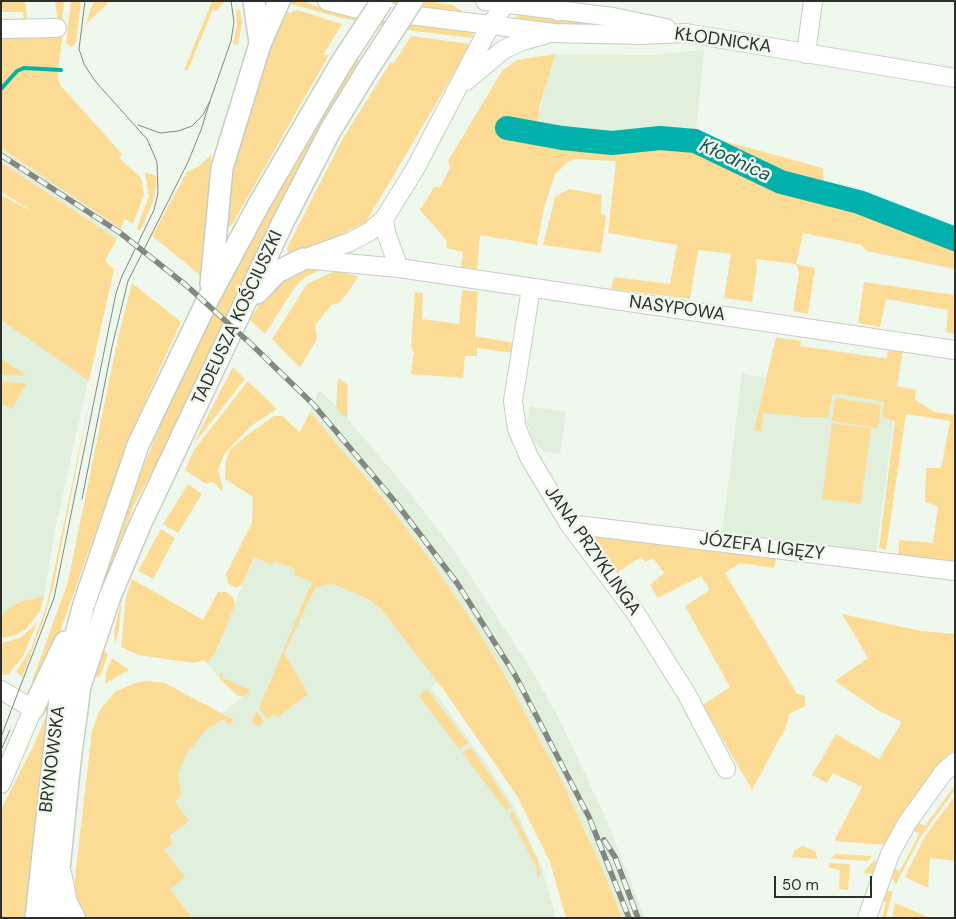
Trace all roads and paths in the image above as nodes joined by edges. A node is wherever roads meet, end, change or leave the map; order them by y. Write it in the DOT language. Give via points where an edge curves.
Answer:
graph roads {
  1 [pos="254,1"];
  2 [pos="279,1"];
  3 [pos="327,1"];
  4 [pos="382,1"];
  5 [pos="412,1"];
  6 [pos="813,1"];
  7 [pos="499,2"];
  8 [pos="555,5"];
  9 [pos="490,26"];
  10 [pos="57,28"];
  11 [pos="1,29"];
  12 [pos="554,32"];
  13 [pos="686,33"];
  14 [pos="260,44"];
  15 [pos="806,54"];
  16 [pos="955,78"];
  17 [pos="459,87"];
  18 [pos="384,219"];
  19 [pos="303,259"];
  20 [pos="399,268"];
  21 [pos="532,288"];
  22 [pos="209,297"];
  23 [pos="242,311"];
  24 [pos="955,350"];
  25 [pos="569,524"];
  26 [pos="955,571"];
  27 [pos="84,604"];
  28 [pos="90,649"];
  29 [pos="1,690"];
  30 [pos="34,709"];
  31 [pos="955,762"];
  32 [pos="726,769"];
  33 [pos="1,784"];
  34 [pos="61,866"];
  35 [pos="36,918"];
  36 [pos="54,918"];
  37 [pos="76,918"];
  38 [pos="867,918"];
  1 -- 14 [label="main road"];
  2 -- 14 [label="main road"];
  3 -- 9 [label="street, KŁODNICKA" via="354,8"];
  4 -- 22 [label="main road, TADEUSZA KOŚCIUSZKI, bridge" via="340,65"];
  5 -- 23 [label="main road, TADEUSZA KOŚCIUSZKI, bridge" via="308,171"];
  6 -- 15 [label="street"];
  7 -- 8 [label="street"];
  7 -- 9 [label="street"];
  8 -- 13 [label="street"];
  9 -- 12 [label="street, KŁODNICKA"];
  9 -- 17 [label="street"];
  10 -- 11 [label="street"];
  12 -- 13 [label="street, KŁODNICKA"];
  12 -- 17 [label="street" via="503,50"];
  13 -- 15 [label="street, KŁODNICKA"];
  14 -- 22 [label="main road" via="222,168"];
  15 -- 16 [label="street, KŁODNICKA"];
  17 -- 18 [label="street"];
  18 -- 19 [label="street" via="350,242"];
  18 -- 20 [label="street"];
  19 -- 20 [label="street, NASYPOWA"];
  19 -- 23 [label="main road" via="269,279"];
  20 -- 21 [label="street, NASYPOWA"];
  21 -- 24 [label="street, NASYPOWA"];
  21 -- 25 [label="street, JANA PRZYKLINGA" via="513,401 517,429"];
  22 -- 27 [label="main road, TADEUSZA KOŚCIUSZKI" via="138,445"];
  23 -- 28 [label="main road, TADEUSZA KOŚCIUSZKI" via="140,525"];
  25 -- 26 [label="street, JÓZEFA LIGĘZY"];
  25 -- 32 [label="street, JANA PRZYKLINGA" via="635,612 686,693"];
  27 -- 30 [label="main road"];
  27 -- 35 [label="main road, BRYNOWSKA" via="61,690"];
  28 -- 34 [label="main road, BRYNOWSKA" via="75,719"];
  29 -- 30 [label="street"];
  30 -- 33 [label="street"];
  31 -- 38 [label="street" via="943,773 907,823 884,868"];
  34 -- 36 [label="main road, BRYNOWSKA"];
  34 -- 37 [label="street" via="68,902"];
}
